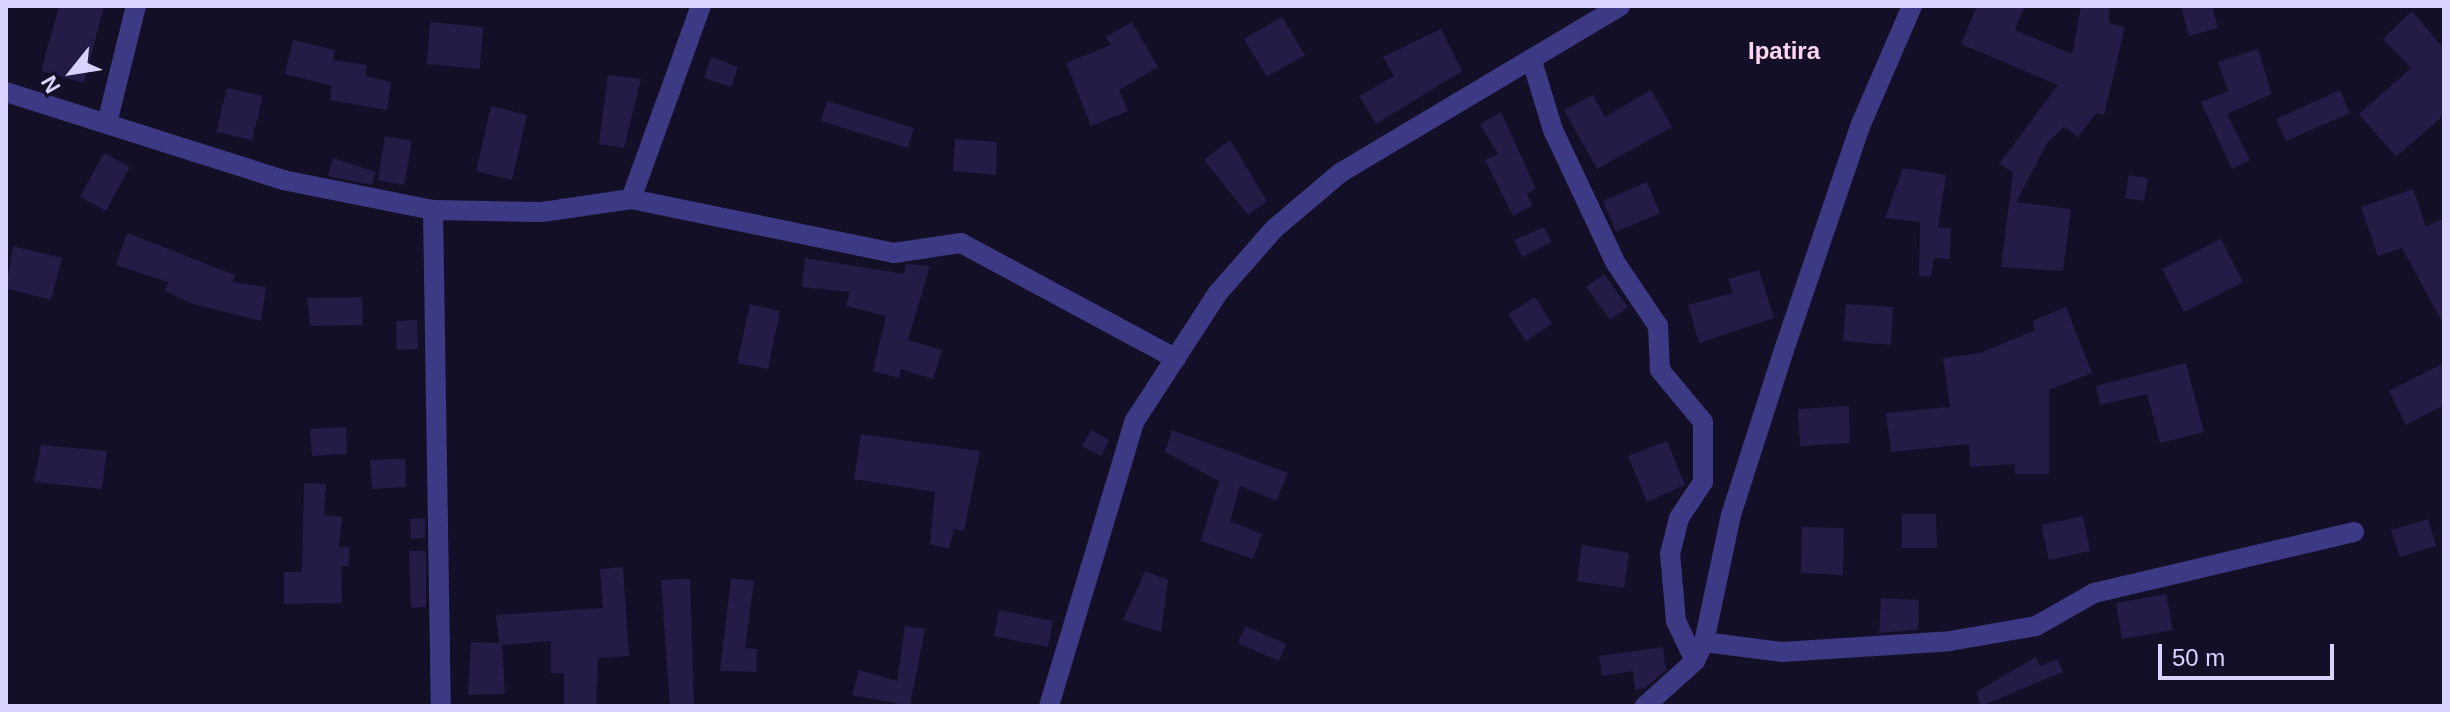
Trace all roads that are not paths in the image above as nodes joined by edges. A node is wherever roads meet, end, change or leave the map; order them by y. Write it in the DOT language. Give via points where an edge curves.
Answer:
graph roads {
  1 [pos="136,6"];
  2 [pos="701,6"];
  3 [pos="1620,6"];
  4 [pos="1912,6"];
  5 [pos="1532,61"];
  6 [pos="6,92"];
  7 [pos="107,123"];
  8 [pos="631,199"];
  9 [pos="433,210"];
  10 [pos="1176,359"];
  11 [pos="2354,532"];
  12 [pos="1704,642"];
  13 [pos="1695,661"];
  14 [pos="441,706"];
  15 [pos="1049,706"];
  16 [pos="1645,706"];
  1 -- 7 [label="street"];
  2 -- 8 [label="street"];
  3 -- 5 [label="street"];
  4 -- 12 [label="street" via="1861,124 1786,344 1731,515"];
  5 -- 10 [label="street" via="1340,173 1227,283"];
  5 -- 13 [label="street" via="1553,130 1615,262 1658,326 1660,370 1703,422 1703,482 1679,518 1670,553 1676,621"];
  6 -- 7 [label="street"];
  7 -- 9 [label="street" via="283,180"];
  8 -- 9 [label="street" via="542,212"];
  8 -- 10 [label="street" via="894,253 961,243"];
  9 -- 14 [label="street"];
  10 -- 15 [label="street" via="1134,422"];
  11 -- 12 [label="street" via="2109,589 2036,626 1964,638 1782,652"];
  12 -- 13 [label="street"];
  13 -- 16 [label="street"];
}
